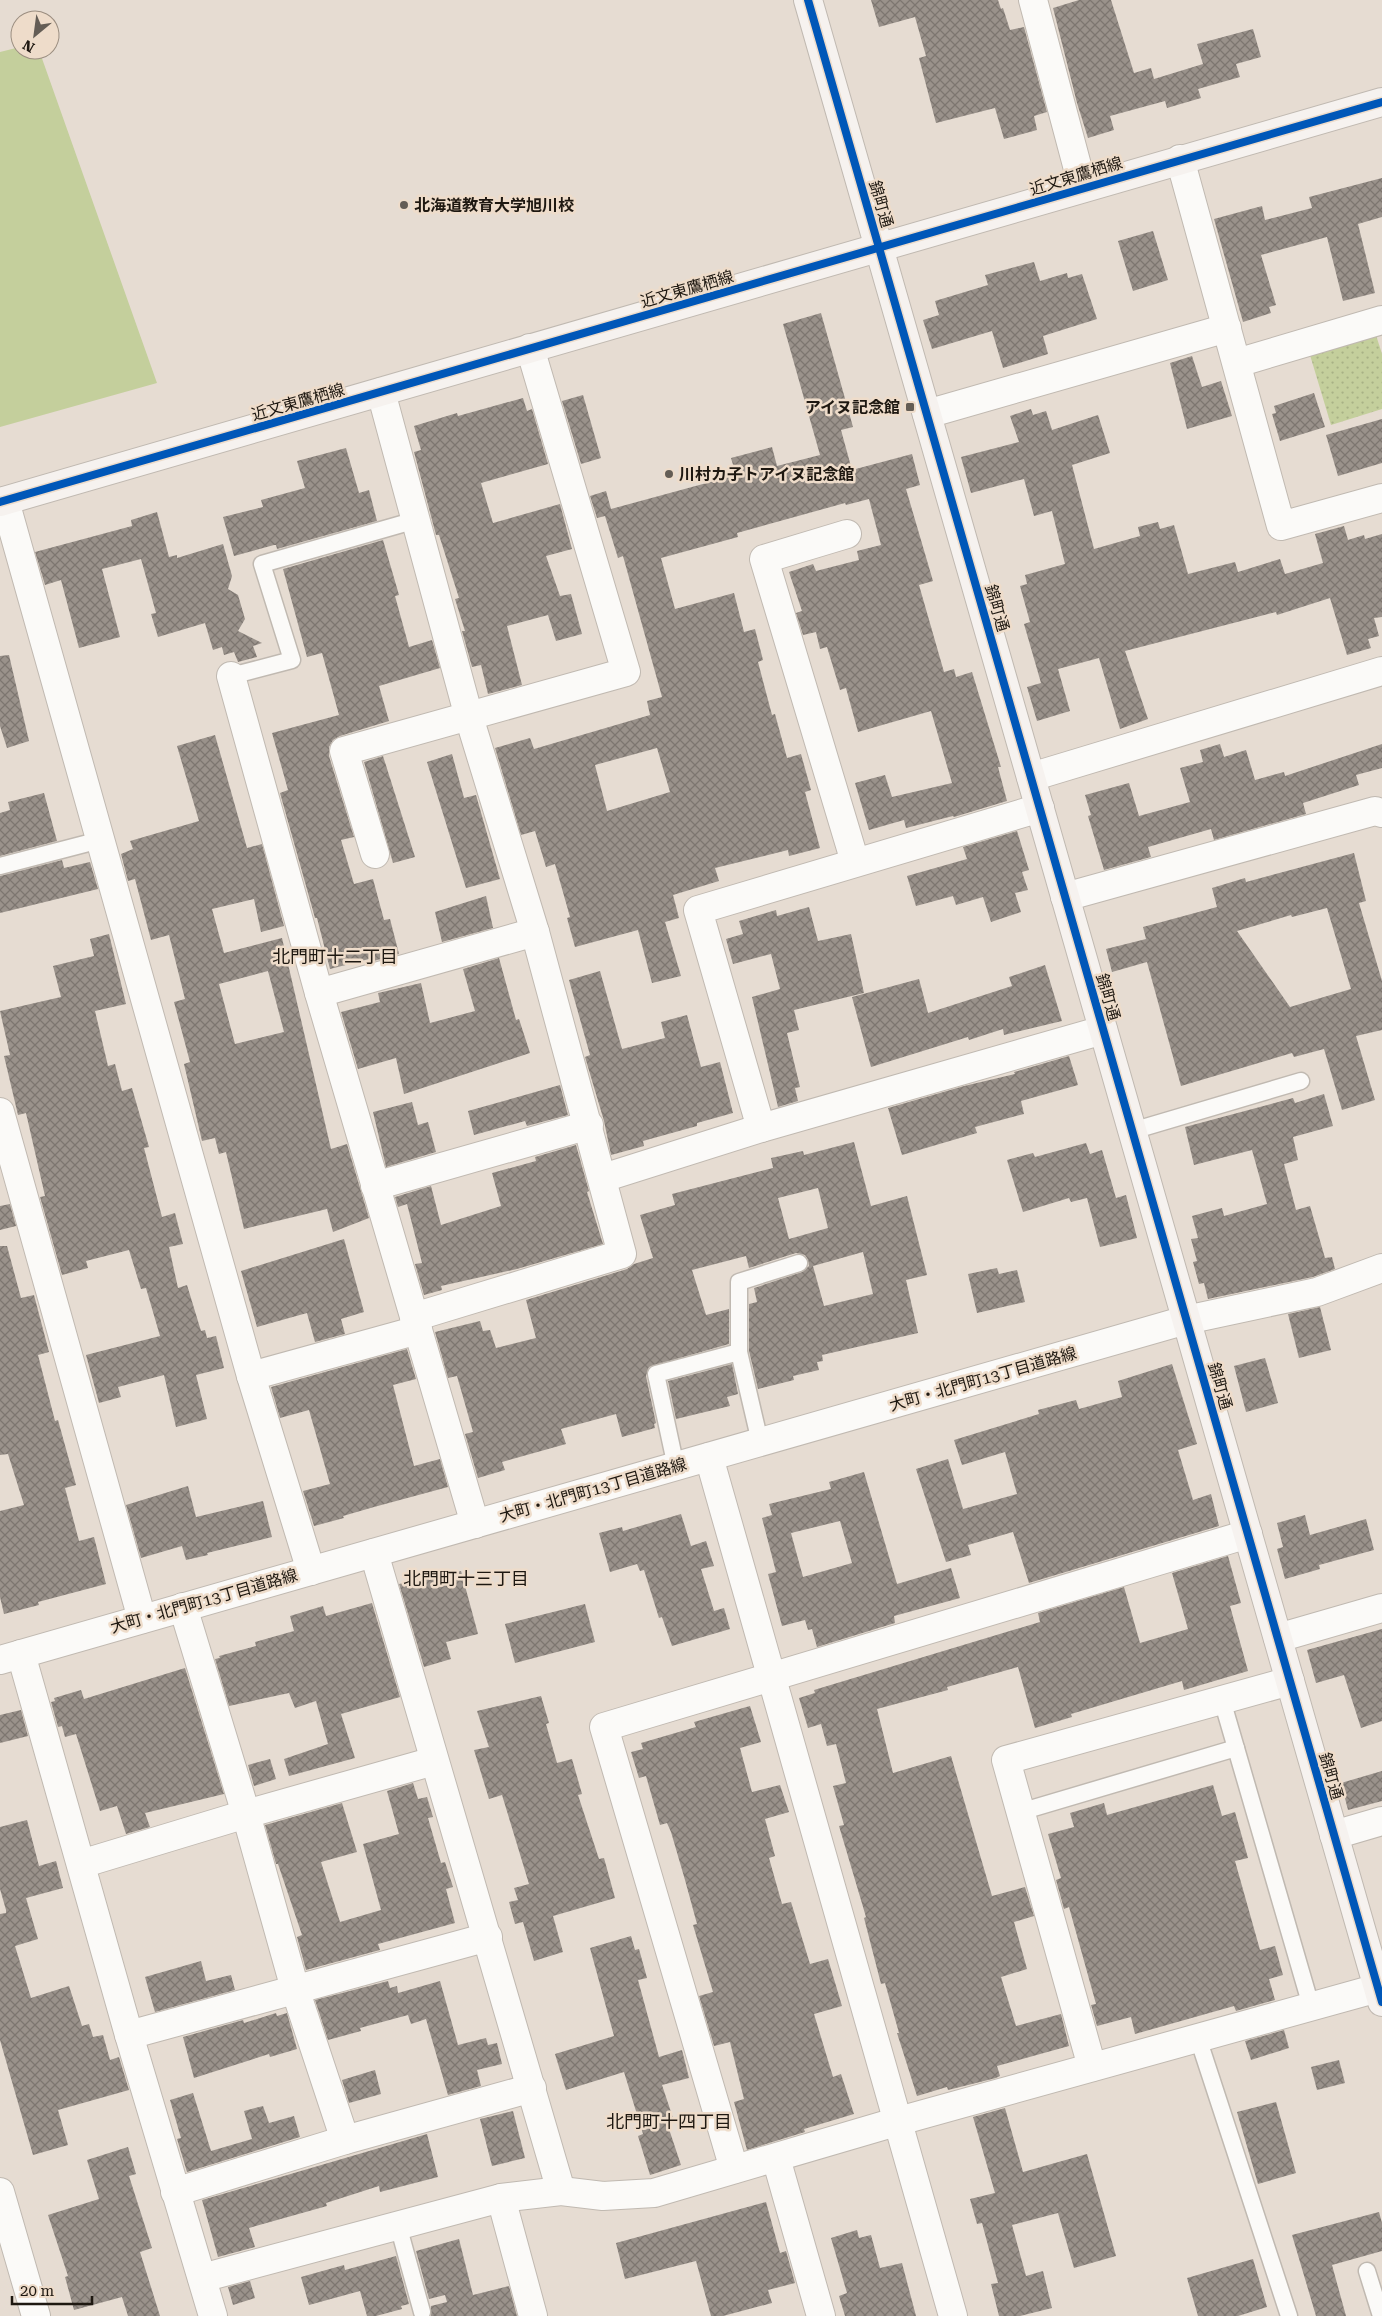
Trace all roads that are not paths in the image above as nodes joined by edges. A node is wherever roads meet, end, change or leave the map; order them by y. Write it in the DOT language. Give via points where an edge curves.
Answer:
graph roads {
  1 [pos="808,0"];
  2 [pos="1033,0"];
  3 [pos="1382,102"];
  4 [pos="1180,159"];
  5 [pos="1083,188"];
  6 [pos="880,249"];
  7 [pos="1382,320"];
  8 [pos="1227,328"];
  9 [pos="530,348"];
  10 [pos="1237,363"];
  11 [pos="381,392"];
  12 [pos="927,414"];
  13 [pos="1382,498"];
  14 [pos="2,502"];
  15 [pos="416,520"];
  16 [pos="847,534"];
  17 [pos="1382,670"];
  18 [pos="231,676"];
  19 [pos="469,717"];
  20 [pos="1031,777"];
  21 [pos="1040,808"];
  22 [pos="1382,813"];
  23 [pos="100,840"];
  24 [pos="375,854"];
  25 [pos="854,862"];
  26 [pos="0,866"];
  27 [pos="1065,896"];
  28 [pos="535,932"];
  29 [pos="318,993"];
  30 [pos="1103,1030"];
  31 [pos="1301,1080"];
  32 [pos="0,1112"];
  33 [pos="589,1125"];
  34 [pos="761,1128"];
  35 [pos="1132,1131"];
  36 [pos="603,1178"];
  37 [pos="375,1186"];
  38 [pos="799,1263"];
  39 [pos="1382,1268"];
  40 [pos="1186,1320"];
  41 [pos="416,1323"];
  42 [pos="739,1352"];
  43 [pos="252,1376"];
  44 [pos="760,1442"];
  45 [pos="709,1457"];
  46 [pos="676,1467"];
  47 [pos="475,1524"];
  48 [pos="1248,1534"];
  49 [pos="374,1553"];
  50 [pos="311,1571"];
  51 [pos="184,1607"];
  52 [pos="1382,1608"];
  53 [pos="142,1619"];
  54 [pos="1278,1638"];
  55 [pos="10,1657"];
  56 [pos="772,1677"];
  57 [pos="1290,1681"];
  58 [pos="1222,1700"];
  59 [pos="1236,1748"];
  60 [pos="434,1761"];
  61 [pos="1020,1812"];
  62 [pos="246,1814"];
  63 [pos="1382,1821"];
  64 [pos="1334,1835"];
  65 [pos="81,1864"];
  66 [pos="488,1937"];
  67 [pos="295,1989"];
  68 [pos="1380,1995"];
  69 [pos="1311,2006"];
  70 [pos="129,2035"];
  71 [pos="1198,2038"];
  72 [pos="1092,2067"];
  73 [pos="532,2088"];
  74 [pos="899,2121"];
  75 [pos="345,2140"];
  76 [pos="776,2158"];
  77 [pos="734,2168"];
  78 [pos="561,2191"];
  79 [pos="0,2192"];
  80 [pos="176,2192"];
  81 [pos="501,2198"];
  82 [pos="398,2225"];
  83 [pos="1367,2271"];
  84 [pos="202,2278"];
  85 [pos="422,2312"];
  86 [pos="36,2316"];
  87 [pos="213,2316"];
  88 [pos="532,2316"];
  89 [pos="822,2316"];
  90 [pos="953,2316"];
  91 [pos="1289,2316"];
  92 [pos="1381,2316"];
  1 -- 6 [label="street, 錦町通"];
  2 -- 5 [label="street"];
  3 -- 4 [label="street, 近文東鷹栖線"];
  4 -- 5 [label="street, 近文東鷹栖線"];
  4 -- 8 [label="street"];
  5 -- 6 [label="street, 近文東鷹栖線"];
  6 -- 9 [label="street, 近文東鷹栖線"];
  6 -- 12 [label="street, 錦町通"];
  7 -- 10 [label="street"];
  8 -- 10 [label="street"];
  8 -- 12 [label="street"];
  9 -- 11 [label="street, 近文東鷹栖線"];
  9 -- 19 [label="street" via="626,672"];
  10 -- 13 [label="street" via="1282,526"];
  11 -- 14 [label="street, 近文東鷹栖線"];
  11 -- 15 [label="street"];
  12 -- 20 [label="street, 錦町通"];
  14 -- 23 [label="street"];
  15 -- 18 [label="lane" via="262,564 292,660"];
  15 -- 19 [label="street"];
  16 -- 25 [label="street" via="764,559"];
  17 -- 20 [label="street"];
  18 -- 29 [label="street"];
  19 -- 24 [label="street" via="344,751"];
  19 -- 28 [label="street"];
  20 -- 21 [label="street, 錦町通"];
  21 -- 25 [label="street"];
  21 -- 27 [label="street, 錦町通"];
  22 -- 27 [label="street" via="1375,811"];
  23 -- 26 [label="lane"];
  23 -- 43 [label="street"];
  25 -- 34 [label="street" via="698,910"];
  27 -- 30 [label="street, 錦町通"];
  28 -- 29 [label="street"];
  28 -- 33 [label="street"];
  29 -- 37 [label="street"];
  30 -- 34 [label="street"];
  30 -- 35 [label="street, 錦町通"];
  31 -- 35 [label="lane"];
  32 -- 53 [label="street"];
  33 -- 36 [label="street"];
  33 -- 37 [label="street"];
  34 -- 36 [label="street"];
  35 -- 40 [label="street, 錦町通"];
  36 -- 41 [label="street" via="622,1254"];
  37 -- 41 [label="street"];
  38 -- 42 [label="lane" via="739,1282"];
  39 -- 40 [label="street, 大町・北門町13丁目道路線" via="1317,1292"];
  40 -- 44 [label="street, 大町・北門町13丁目道路線"];
  40 -- 48 [label="street, 錦町通"];
  41 -- 43 [label="street"];
  41 -- 47 [label="street"];
  42 -- 44 [label="lane"];
  42 -- 46 [label="lane" via="656,1374"];
  43 -- 50 [label="street"];
  44 -- 45 [label="street, 大町・北門町13丁目道路線"];
  45 -- 46 [label="street, 大町・北門町13丁目道路線"];
  45 -- 56 [label="street"];
  46 -- 47 [label="street, 大町・北門町13丁目道路線"];
  47 -- 49 [label="street, 大町・北門町13丁目道路線"];
  48 -- 54 [label="street, 錦町通"];
  48 -- 56 [label="street"];
  49 -- 50 [label="street, 大町・北門町13丁目道路線"];
  49 -- 60 [label="street"];
  50 -- 51 [label="street, 大町・北門町13丁目道路線"];
  51 -- 53 [label="street, 大町・北門町13丁目道路線"];
  51 -- 62 [label="street"];
  52 -- 54 [label="street"];
  53 -- 55 [label="street, 大町・北門町13丁目道路線"];
  54 -- 57 [label="street, 錦町通"];
  55 -- 65 [label="street"];
  56 -- 74 [label="street"];
  56 -- 77 [label="street" via="604,1727"];
  57 -- 58 [label="street"];
  57 -- 64 [label="street, 錦町通"];
  58 -- 59 [label="lane"];
  58 -- 61 [label="street" via="1006,1760"];
  59 -- 61 [label="lane"];
  59 -- 69 [label="lane"];
  60 -- 62 [label="street"];
  60 -- 66 [label="street"];
  61 -- 72 [label="street"];
  62 -- 65 [label="street"];
  62 -- 67 [label="street"];
  63 -- 64 [label="street"];
  64 -- 68 [label="street, 錦町通"];
  65 -- 70 [label="street"];
  66 -- 67 [label="street"];
  66 -- 73 [label="street"];
  67 -- 70 [label="street"];
  67 -- 75 [label="street"];
  68 -- 69 [label="street"];
  69 -- 71 [label="street"];
  70 -- 80 [label="street"];
  71 -- 72 [label="street"];
  71 -- 91 [label="lane"];
  72 -- 74 [label="street"];
  73 -- 75 [label="street"];
  73 -- 78 [label="street"];
  74 -- 76 [label="street"];
  74 -- 90 [label="street"];
  75 -- 80 [label="street"];
  76 -- 77 [label="street"];
  76 -- 89 [label="street"];
  77 -- 78 [label="street" via="654,2193 603,2196"];
  78 -- 81 [label="street"];
  79 -- 86 [label="street"];
  80 -- 84 [label="street"];
  81 -- 82 [label="street"];
  81 -- 88 [label="street"];
  82 -- 84 [label="street"];
  82 -- 85 [label="lane"];
  83 -- 92 [label="lane"];
  84 -- 87 [label="street"];
}
